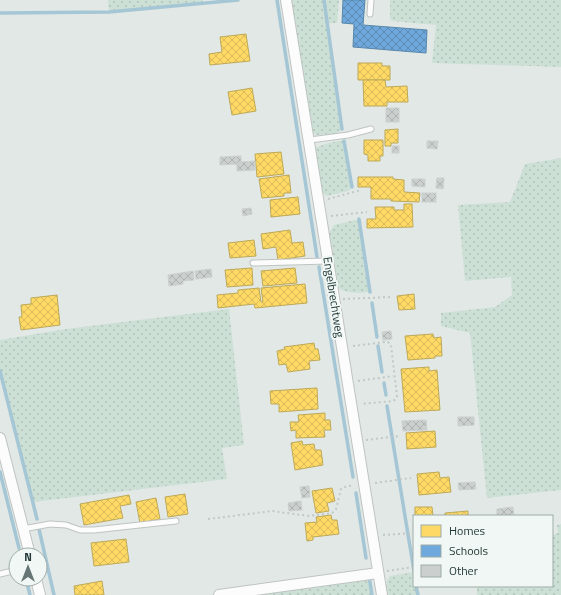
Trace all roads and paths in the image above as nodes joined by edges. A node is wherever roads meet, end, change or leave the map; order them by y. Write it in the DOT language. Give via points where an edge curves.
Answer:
graph roads {
  1 [pos="286,0"];
  2 [pos="371,0"];
  3 [pos="370,14"];
  4 [pos="371,129"];
  5 [pos="310,140"];
  6 [pos="361,190"];
  7 [pos="319,202"];
  8 [pos="367,212"];
  9 [pos="321,216"];
  10 [pos="328,261"];
  11 [pos="253,263"];
  12 [pos="391,297"];
  13 [pos="334,300"];
  14 [pos="342,348"];
  15 [pos="394,376"];
  16 [pos="347,382"];
  17 [pos="351,405"];
  18 [pos="399,436"];
  19 [pos="0,438"];
  20 [pos="357,441"];
  21 [pos="411,478"];
  22 [pos="364,484"];
  23 [pos="208,519"];
  24 [pos="176,521"];
  25 [pos="23,529"];
  26 [pos="413,533"];
  27 [pos="372,536"];
  28 [pos="28,547"];
  29 [pos="413,567"];
  30 [pos="378,573"];
  31 [pos="219,595"];
  32 [pos="382,595"];
  1 -- 5 [label="street, Engelbrechtweg"];
  2 -- 3 [label="lane"];
  4 -- 5 [label="lane"];
  5 -- 7 [label="street, Engelbrechtweg"];
  6 -- 7 [label="path"];
  7 -- 9 [label="street, Engelbrechtweg"];
  8 -- 9 [label="path"];
  9 -- 10 [label="street, Engelbrechtweg"];
  10 -- 11 [label="lane"];
  10 -- 13 [label="street, Engelbrechtweg"];
  12 -- 13 [label="path"];
  13 -- 14 [label="street, Engelbrechtweg"];
  14 -- 15 [label="path" via="388,342"];
  14 -- 16 [label="street, Engelbrechtweg"];
  15 -- 16 [label="path"];
  15 -- 17 [label="path" via="396,399"];
  16 -- 17 [label="street, Engelbrechtweg"];
  17 -- 20 [label="street, Engelbrechtweg"];
  18 -- 20 [label="path"];
  19 -- 25 [label="street"];
  20 -- 22 [label="street, Engelbrechtweg"];
  21 -- 22 [label="path"];
  22 -- 23 [label="path" via="341,489 336,509 332,513 309,516 272,511"];
  22 -- 27 [label="street, Engelbrechtweg"];
  24 -- 25 [label="lane" via="94,530 50,524"];
  25 -- 28 [label="street"];
  26 -- 27 [label="path"];
  27 -- 30 [label="street, Engelbrechtweg"];
  29 -- 30 [label="path"];
  30 -- 31 [label="street"];
  30 -- 32 [label="street, Engelbrechtweg"];
}
